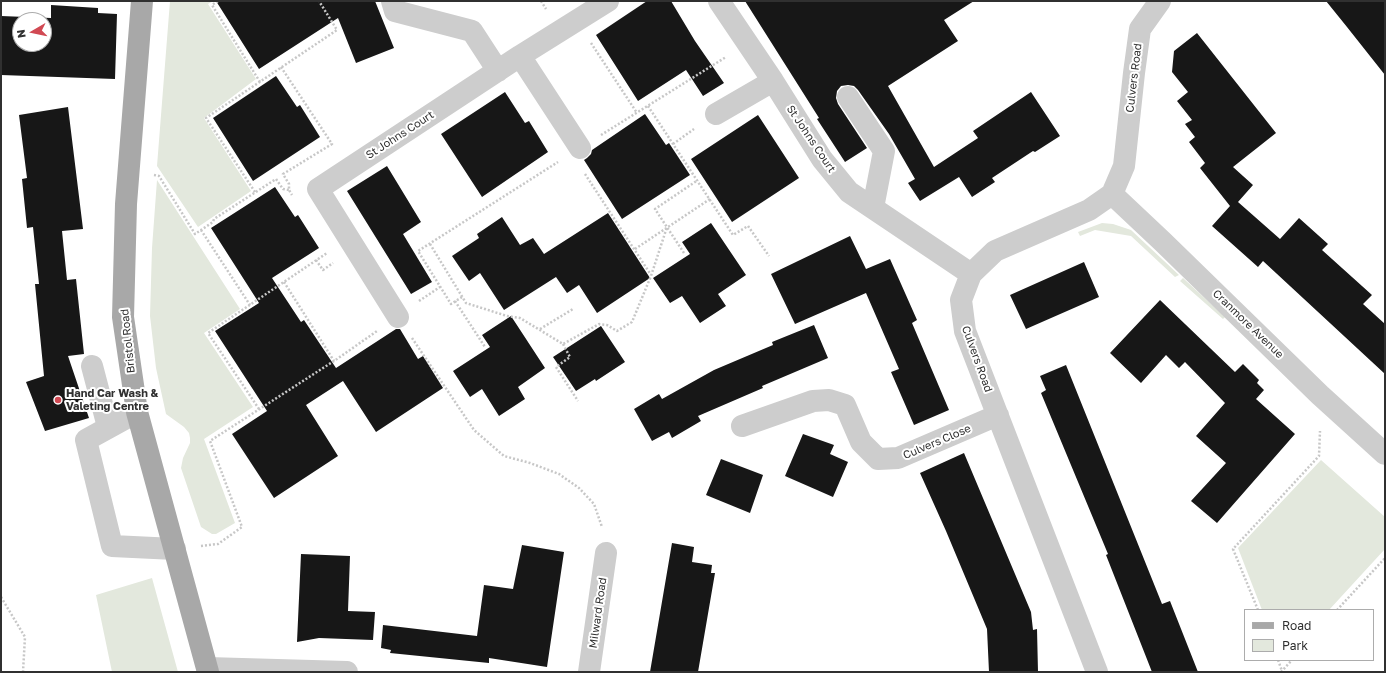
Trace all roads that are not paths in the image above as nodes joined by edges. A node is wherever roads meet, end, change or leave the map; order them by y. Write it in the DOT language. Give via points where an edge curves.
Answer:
graph roads {
  1 [pos="142,1"];
  2 [pos="392,1"];
  3 [pos="608,1"];
  4 [pos="719,1"];
  5 [pos="1160,1"];
  6 [pos="520,56"];
  7 [pos="498,71"];
  8 [pos="773,81"];
  9 [pos="848,97"];
  10 [pos="716,114"];
  11 [pos="576,151"];
  12 [pos="1112,194"];
  13 [pos="873,208"];
  14 [pos="971,274"];
  15 [pos="398,317"];
  16 [pos="92,366"];
  17 [pos="137,412"];
  18 [pos="998,415"];
  19 [pos="742,426"];
  20 [pos="108,427"];
  21 [pos="1385,454"];
  22 [pos="175,548"];
  23 [pos="606,553"];
  24 [pos="208,670"];
  25 [pos="347,672"];
  26 [pos="589,672"];
  27 [pos="1097,672"];
  1 -- 17 [label="main road, Bristol Road" via="126,204 123,317"];
  2 -- 7 [label="street" via="395,11 472,31"];
  3 -- 6 [label="street, St Johns Court"];
  4 -- 8 [label="street, St Johns Court"];
  5 -- 12 [label="street, Culvers Road" via="1140,29 1124,166"];
  6 -- 7 [label="street, St Johns Court"];
  6 -- 11 [label="street"];
  7 -- 15 [label="street, St Johns Court" via="318,189"];
  8 -- 10 [label="street"];
  8 -- 13 [label="street, St Johns Court" via="822,159 849,192"];
  9 -- 13 [label="street" via="884,151"];
  12 -- 14 [label="street, Culvers Road" via="1089,210 996,251"];
  12 -- 21 [label="street, Cranmore Avenue" via="1320,395"];
  13 -- 14 [label="street, St Johns Court"];
  14 -- 18 [label="street, Culvers Road" via="961,300 965,331"];
  16 -- 20 [label="street"];
  17 -- 20 [label="street"];
  17 -- 22 [label="main road, Bristol Road"];
  18 -- 19 [label="street, Culvers Close" via="898,458 878,459 861,442 845,405 829,400 813,401"];
  18 -- 27 [label="street, Culvers Road"];
  20 -- 22 [label="street" via="86,440 112,546"];
  22 -- 24 [label="main road, Bristol Road"];
  23 -- 26 [label="street, Milward Road"];
  24 -- 25 [label="street"];
}
